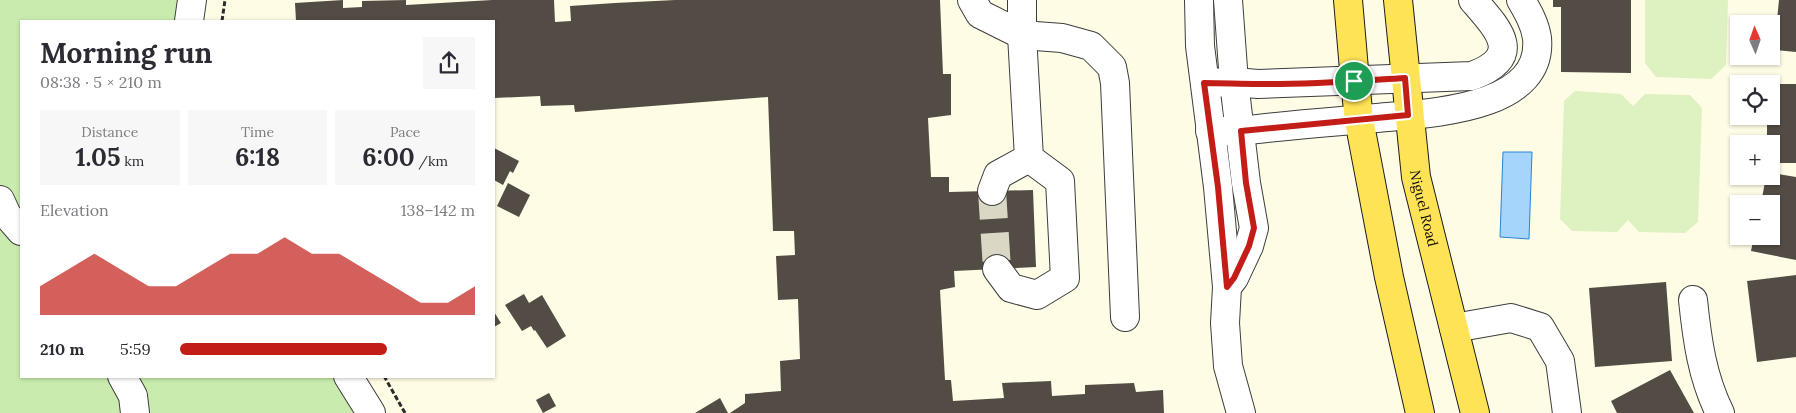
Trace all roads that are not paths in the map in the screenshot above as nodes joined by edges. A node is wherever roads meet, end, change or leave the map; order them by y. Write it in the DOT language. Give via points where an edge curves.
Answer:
graph roads {
  1 [pos="192,0"];
  2 [pos="972,0"];
  3 [pos="1022,0"];
  4 [pos="1199,0"];
  5 [pos="1228,0"];
  6 [pos="1348,0"];
  7 [pos="1398,0"];
  8 [pos="1473,0"];
  9 [pos="1521,0"];
  10 [pos="189,20"];
  11 [pos="1022,34"];
  12 [pos="1405,78"];
  13 [pos="1354,81"];
  14 [pos="1234,82"];
  15 [pos="1204,83"];
  16 [pos="1408,115"];
  17 [pos="1359,120"];
  18 [pos="1210,131"];
  19 [pos="1241,131"];
  20 [pos="1030,158"];
  21 [pos="992,191"];
  22 [pos="0,200"];
  23 [pos="20,230"];
  24 [pos="997,269"];
  25 [pos="1227,287"];
  26 [pos="1693,300"];
  27 [pos="1125,317"];
  28 [pos="1454,328"];
  29 [pos="123,378"];
  30 [pos="349,378"];
  31 [pos="135,413"];
  32 [pos="371,413"];
  33 [pos="1241,413"];
  34 [pos="1420,413"];
  35 [pos="1475,413"];
  36 [pos="1566,413"];
  37 [pos="1720,413"];
  1 -- 10 [label="street"];
  2 -- 11 [label="street" via="980,14"];
  3 -- 11 [label="street"];
  4 -- 15 [label="street"];
  5 -- 14 [label="street"];
  6 -- 13 [label="main road"];
  7 -- 12 [label="main road, Niguel Road"];
  8 -- 12 [label="street" via="1498,29 1503,43 1501,57 1488,70 1472,76"];
  9 -- 16 [label="street" via="1537,38 1536,55 1527,74 1510,90 1487,101 1446,112"];
  11 -- 20 [label="street"];
  11 -- 27 [label="street" via="1062,38 1091,46 1112,67 1116,92"];
  12 -- 13 [label="street"];
  12 -- 16 [label="main road, Niguel Road"];
  13 -- 14 [label="street"];
  13 -- 17 [label="main road"];
  14 -- 15 [label="street"];
  14 -- 19 [label="street"];
  15 -- 18 [label="street"];
  16 -- 17 [label="street"];
  16 -- 28 [label="main road, Niguel Road" via="1416,177"];
  17 -- 19 [label="street"];
  17 -- 34 [label="main road" via="1389,277"];
  18 -- 19 [label="street"];
  18 -- 25 [label="street"];
  19 -- 25 [label="street" via="1254,228 1249,246"];
  20 -- 21 [label="street" via="998,175"];
  20 -- 24 [label="street" via="1060,181 1066,278 1037,295 1011,288"];
  22 -- 23 [label="street" via="7,215"];
  25 -- 33 [label="street" via="1228,366"];
  26 -- 37 [label="street" via="1704,372"];
  28 -- 35 [label="main road, Niguel Road"];
  28 -- 36 [label="street" via="1511,318 1540,327 1560,361"];
  29 -- 31 [label="street" via="133,396"];
  30 -- 32 [label="street"];
}
